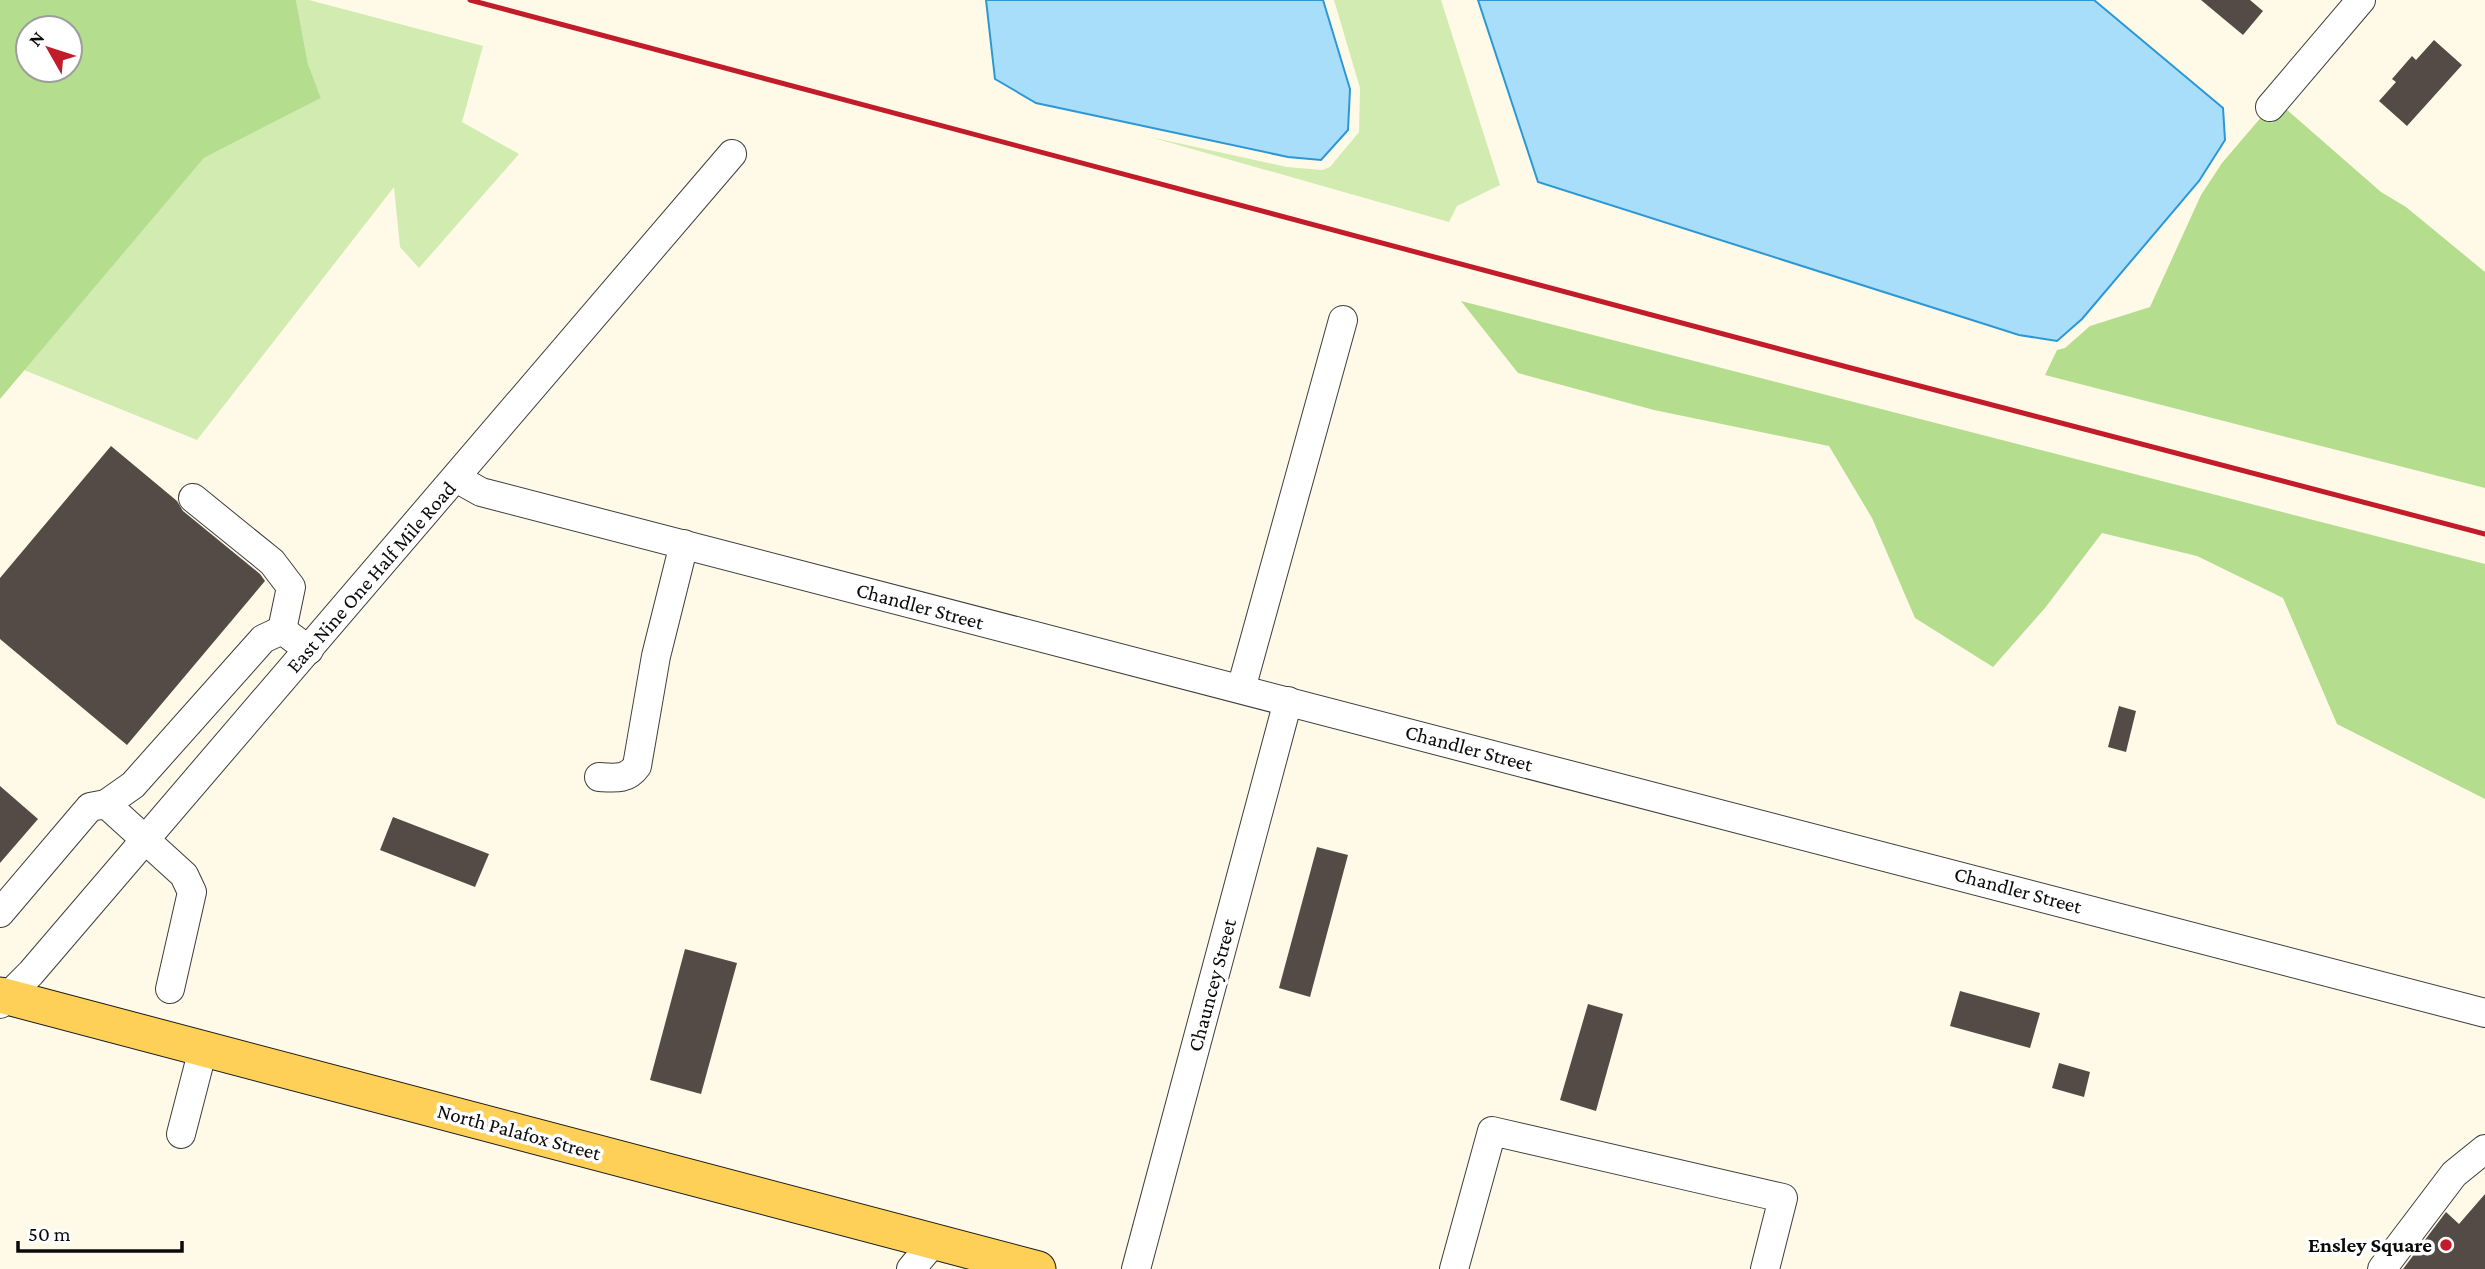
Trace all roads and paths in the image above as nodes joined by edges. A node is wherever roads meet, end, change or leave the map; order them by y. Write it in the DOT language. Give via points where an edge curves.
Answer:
graph roads {
  1 [pos="2361,0"];
  2 [pos="2270,107"];
  3 [pos="732,154"];
  4 [pos="1343,320"];
  5 [pos="456,478"];
  6 [pos="193,498"];
  7 [pos="684,544"];
  8 [pos="282,630"];
  9 [pos="309,650"];
  10 [pos="1241,689"];
  11 [pos="1288,701"];
  12 [pos="599,777"];
  13 [pos="106,804"];
  14 [pos="146,839"];
  15 [pos="0,913"];
  16 [pos="170,989"];
  17 [pos="3,999"];
  18 [pos="2485,1013"];
  19 [pos="203,1049"];
  20 [pos="181,1134"];
  21 [pos="2485,1149"];
  22 [pos="920,1255"];
  23 [pos="1038,1269"];
  24 [pos="1136,1269"];
  25 [pos="1454,1269"];
  26 [pos="1765,1269"];
  27 [pos="2382,1269"];
  1 -- 2 [label="street"];
  3 -- 5 [label="street, East Nine One Half Mile Road"];
  4 -- 10 [label="street"];
  5 -- 7 [label="street, Chandler Street" via="481,492"];
  5 -- 9 [label="street, East Nine One Half Mile Road"];
  6 -- 8 [label="street" via="272,562 291,587"];
  7 -- 10 [label="street, Chandler Street"];
  7 -- 12 [label="street" via="656,656 637,766 621,778"];
  8 -- 9 [label="street"];
  8 -- 13 [label="street" via="263,639 133,785"];
  9 -- 14 [label="street, East Nine One Half Mile Road"];
  10 -- 11 [label="street, Chandler Street"];
  11 -- 18 [label="street, Chandler Street"];
  11 -- 24 [label="street, Chauncey Street"];
  13 -- 14 [label="street"];
  13 -- 15 [label="street" via="90,807"];
  14 -- 16 [label="street" via="184,874 192,892"];
  14 -- 17 [label="street, East Nine One Half Mile Road"];
  17 -- 19 [label="main road, North Palafox Street"];
  19 -- 20 [label="street"];
  19 -- 22 [label="main road, North Palafox Street"];
  21 -- 27 [label="street" via="2454,1174"];
  22 -- 23 [label="main road, North Palafox Street"];
  25 -- 26 [label="street" via="1492,1131 1783,1198"];
}
